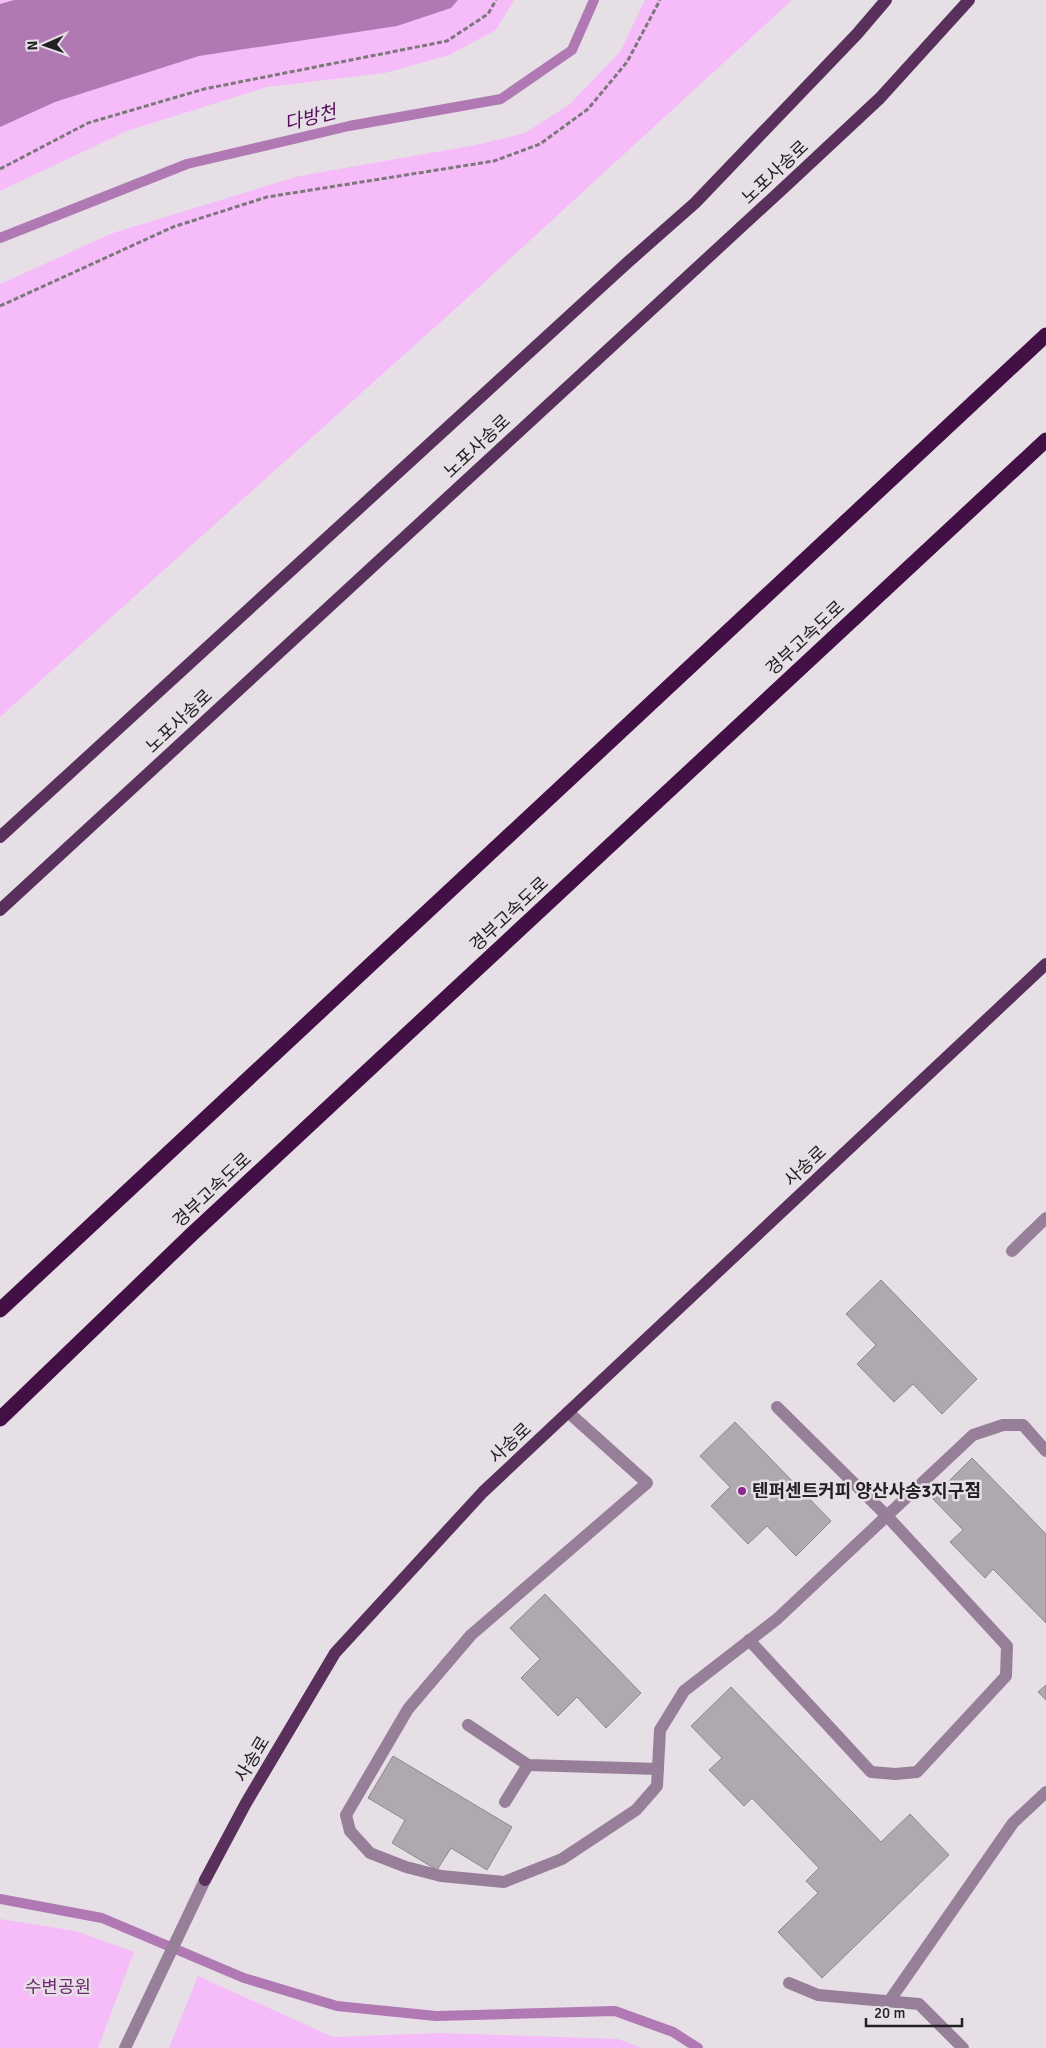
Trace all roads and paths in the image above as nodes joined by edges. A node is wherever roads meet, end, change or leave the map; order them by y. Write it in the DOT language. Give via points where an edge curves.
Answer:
graph roads {
  1 [pos="496,0"];
  2 [pos="660,0"];
  3 [pos="886,0"];
  4 [pos="969,0"];
  5 [pos="0,169"];
  6 [pos="0,306"];
  7 [pos="1046,335"];
  8 [pos="1046,440"];
  9 [pos="0,837"];
  10 [pos="0,910"];
  11 [pos="1046,964"];
  12 [pos="1046,1218"];
  13 [pos="1012,1251"];
  14 [pos="0,1310"];
  15 [pos="777,1407"];
  16 [pos="568,1412"];
  17 [pos="0,1420"];
  18 [pos="1046,1451"];
  19 [pos="887,1516"];
  20 [pos="749,1640"];
  21 [pos="468,1725"];
  22 [pos="528,1765"];
  23 [pos="658,1769"];
  24 [pos="1046,1792"];
  25 [pos="504,1802"];
  26 [pos="205,1880"];
  27 [pos="789,1983"];
  28 [pos="890,2000"];
  29 [pos="127,2045"];
  30 [pos="963,2048"];
  1 -- 5 [label="path" via="488,14 447,41 204,89 88,123"];
  2 -- 6 [label="path" via="626,62 588,109 540,144 494,161 267,197 173,227"];
  3 -- 9 [label="main road, 노포사송로" via="858,34 695,203"];
  4 -- 10 [label="main road, 노포사송로" via="880,98 797,176"];
  7 -- 14 [label="highway"];
  8 -- 17 [label="highway, 경부고속도로" via="191,1235"];
  11 -- 16 [label="main road, 사송로"];
  12 -- 13 [label="street"];
  15 -- 19 [label="street"];
  16 -- 23 [label="street" via="647,1482 472,1635 415,1702 346,1814 350,1832 370,1853 406,1867 441,1876 504,1882 562,1859 636,1810 657,1786"];
  16 -- 26 [label="main road, 사송로" via="483,1492 335,1653 246,1803"];
  18 -- 19 [label="street" via="1022,1425 1003,1425 973,1435"];
  19 -- 20 [label="street" via="777,1619"];
  19 -- 20 [label="street" via="1007,1646 1006,1676 917,1772 871,1772"];
  20 -- 23 [label="street" via="684,1691 660,1730"];
  21 -- 22 [label="street"];
  22 -- 23 [label="street"];
  22 -- 25 [label="street"];
  24 -- 28 [label="street" via="1013,1823"];
  26 -- 29 [label="street, 사송로"];
  27 -- 28 [label="street" via="818,1995"];
  28 -- 30 [label="street" via="919,2004"];
}
